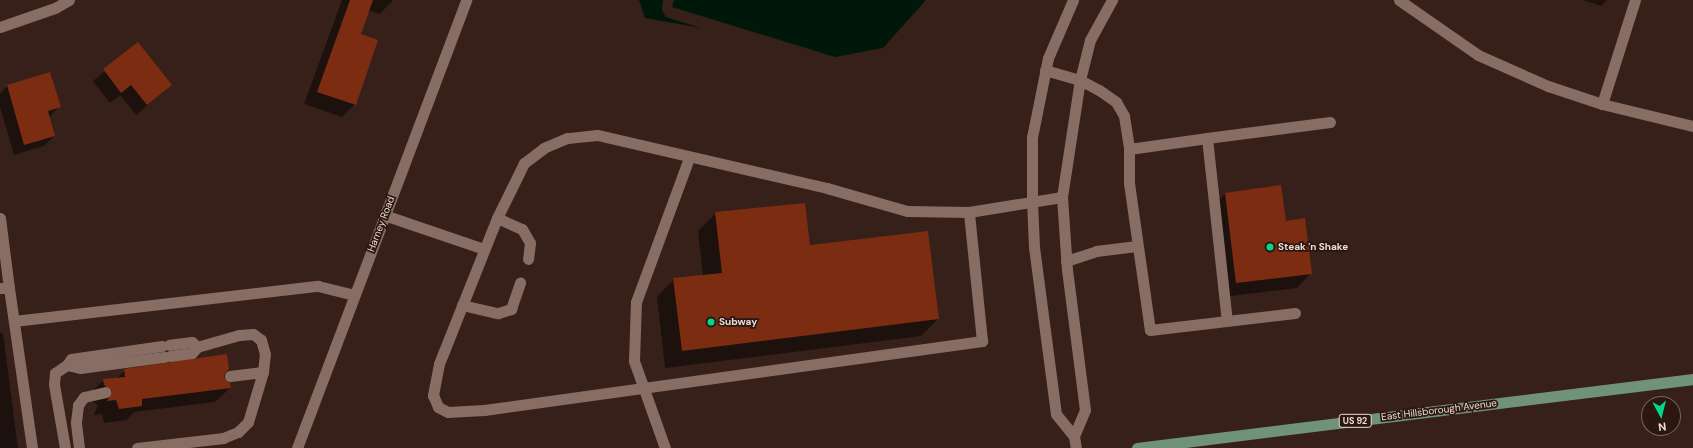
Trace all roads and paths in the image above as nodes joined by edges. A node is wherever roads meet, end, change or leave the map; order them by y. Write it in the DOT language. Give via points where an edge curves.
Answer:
graph roads {
  1 [pos="69,0"];
  2 [pos="466,0"];
  3 [pos="1073,0"];
  4 [pos="1112,0"];
  5 [pos="1399,0"];
  6 [pos="1635,0"];
  7 [pos="0,27"];
  8 [pos="1046,70"];
  9 [pos="1080,80"];
  10 [pos="1602,104"];
  11 [pos="1330,122"];
  12 [pos="1693,126"];
  13 [pos="1207,138"];
  14 [pos="1129,149"];
  15 [pos="689,158"];
  16 [pos="1062,197"];
  17 [pos="1032,201"];
  18 [pos="969,212"];
  19 [pos="384,215"];
  20 [pos="0,218"];
  21 [pos="497,218"];
  22 [pos="1137,246"];
  23 [pos="484,249"];
  24 [pos="528,259"];
  25 [pos="1066,261"];
  26 [pos="520,283"];
  27 [pos="5,288"];
  28 [pos="354,295"];
  29 [pos="462,305"];
  30 [pos="1295,313"];
  31 [pos="14,321"];
  32 [pos="1227,321"];
  33 [pos="263,372"];
  34 [pos="230,376"];
  35 [pos="1693,379"];
  36 [pos="642,389"];
  37 [pos="105,392"];
  38 [pos="1074,436"];
  39 [pos="32,448"];
  40 [pos="65,448"];
  41 [pos="79,448"];
  42 [pos="137,448"];
  43 [pos="297,448"];
  44 [pos="665,448"];
  45 [pos="1076,448"];
  46 [pos="1137,448"];
  1 -- 7 [label="street" via="55,8"];
  2 -- 19 [label="street, Harney Road"];
  3 -- 8 [label="street" via="1048,58"];
  4 -- 9 [label="street" via="1090,40"];
  5 -- 10 [label="street" via="1478,55 1548,86"];
  6 -- 10 [label="street"];
  8 -- 9 [label="street"];
  8 -- 17 [label="street" via="1032,137"];
  9 -- 14 [label="street" via="1116,102 1124,116"];
  9 -- 16 [label="street"];
  10 -- 12 [label="street"];
  11 -- 13 [label="street"];
  13 -- 14 [label="street"];
  13 -- 32 [label="street"];
  14 -- 22 [label="street" via="1129,183"];
  15 -- 18 [label="street" via="826,188 907,211"];
  15 -- 21 [label="street" via="597,135 567,138 544,148 524,163"];
  15 -- 36 [label="street" via="636,302 634,361"];
  16 -- 17 [label="street"];
  16 -- 25 [label="street"];
  17 -- 18 [label="street"];
  17 -- 38 [label="street" via="1034,247 1056,414"];
  18 -- 36 [label="street" via="982,341"];
  19 -- 23 [label="street"];
  19 -- 28 [label="street, Harney Road"];
  20 -- 27 [label="street"];
  21 -- 23 [label="street"];
  21 -- 24 [label="street" via="522,229 530,243"];
  22 -- 25 [label="street" via="1096,251"];
  22 -- 32 [label="street" via="1150,330"];
  23 -- 29 [label="street"];
  25 -- 38 [label="street" via="1085,410"];
  26 -- 29 [label="street" via="511,308 498,313"];
  27 -- 31 [label="street"];
  28 -- 31 [label="street" via="318,286"];
  28 -- 43 [label="street, Harney Road"];
  29 -- 36 [label="street" via="439,364 433,395 438,407 448,412 484,410"];
  30 -- 32 [label="street"];
  31 -- 39 [label="street"];
  33 -- 34 [label="street"];
  33 -- 40 [label="street" via="265,354 262,340 253,334 239,335 197,347 192,342 166,351 71,359 67,366 54,373"];
  33 -- 42 [label="street" via="248,422 238,432 223,438"];
  35 -- 46 [label="main road, East Hillsborough Avenue / US 92"];
  36 -- 44 [label="street"];
  37 -- 41 [label="street" via="84,397 78,405 76,422"];
  38 -- 45 [label="street"];
}
